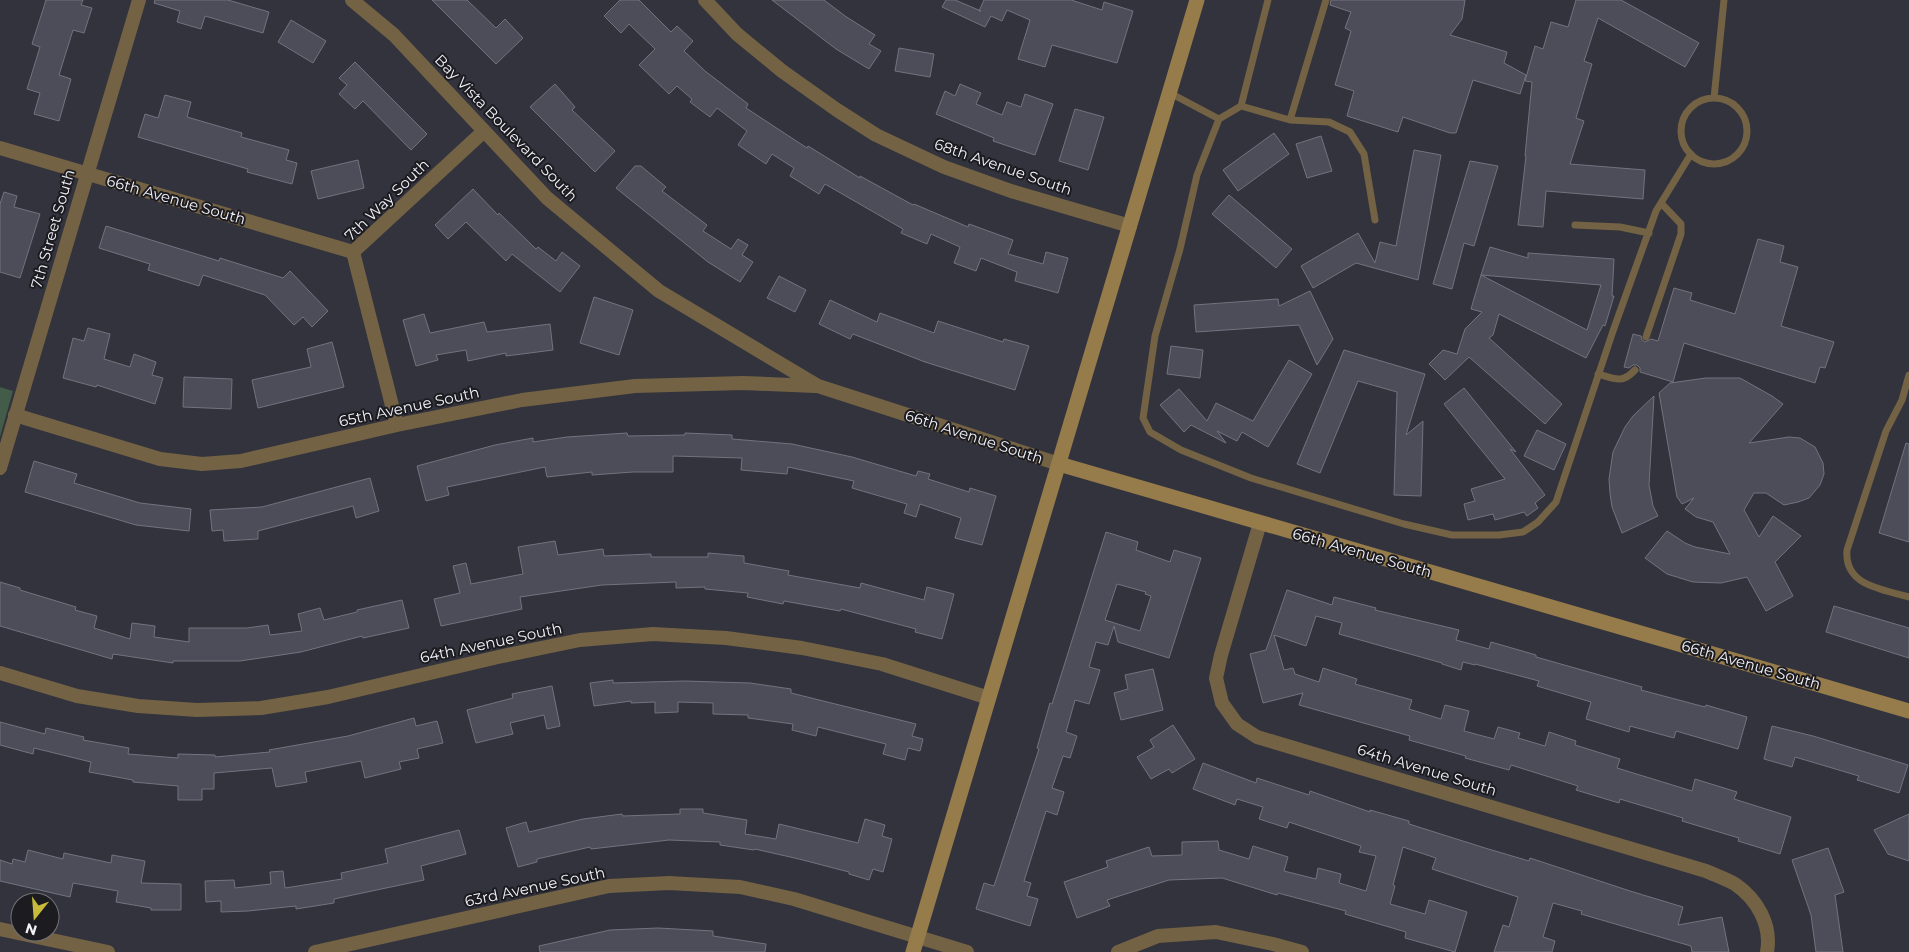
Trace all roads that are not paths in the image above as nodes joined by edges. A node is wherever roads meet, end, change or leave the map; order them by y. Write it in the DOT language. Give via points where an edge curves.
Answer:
graph roads {
  1 [pos="140,0"];
  2 [pos="352,0"];
  3 [pos="705,0"];
  4 [pos="1197,0"];
  5 [pos="1268,0"];
  6 [pos="1326,0"];
  7 [pos="1724,0"];
  8 [pos="1170,93"];
  9 [pos="1714,98"];
  10 [pos="1241,106"];
  11 [pos="1219,119"];
  12 [pos="1290,120"];
  13 [pos="484,131"];
  14 [pos="0,148"];
  15 [pos="1691,154"];
  16 [pos="86,174"];
  17 [pos="1661,203"];
  18 [pos="1375,220"];
  19 [pos="1575,225"];
  20 [pos="1130,226"];
  21 [pos="1649,233"];
  22 [pos="353,252"];
  23 [pos="1646,337"];
  24 [pos="1635,370"];
  25 [pos="1598,374"];
  26 [pos="1909,375"];
  27 [pos="818,386"];
  28 [pos="16,415"];
  29 [pos="397,425"];
  30 [pos="1059,464"];
  31 [pos="0,468"];
  32 [pos="1260,523"];
  33 [pos="1909,597"];
  34 [pos="0,674"];
  35 [pos="989,698"];
  36 [pos="1909,711"];
  37 [pos="0,929"];
  38 [pos="918,936"];
  39 [pos="108,952"];
  40 [pos="315,952"];
  41 [pos="913,952"];
  42 [pos="967,952"];
  43 [pos="1118,952"];
  44 [pos="1302,952"];
  45 [pos="1767,952"];
  1 -- 16 [label="street, 7th Street South"];
  2 -- 13 [label="street, Bay Vista Boulevard South" via="394,35"];
  3 -- 20 [label="street, 68th Avenue South" via="737,34 782,71 876,135 944,167 1011,191"];
  4 -- 8 [label="street"];
  5 -- 10 [label="lane"];
  6 -- 12 [label="lane"];
  7 -- 9 [label="lane"];
  8 -- 11 [label="lane"];
  8 -- 20 [label="street"];
  9 -- 15 [label="lane" via="1701,100 1690,107 1683,118 1683,143"];
  9 -- 15 [label="lane" via="1726,100 1737,107 1747,131 1745,143 1738,154 1714,164"];
  10 -- 11 [label="lane"];
  10 -- 12 [label="lane"];
  11 -- 25 [label="lane" via="1197,175 1155,336 1143,418 1150,432 1181,450 1251,478 1404,524 1452,535 1507,534 1522,532 1538,522 1556,502"];
  12 -- 18 [label="lane" via="1329,122 1350,132 1364,154"];
  13 -- 22 [label="street, 7th Way South"];
  13 -- 27 [label="street, Bay Vista Boulevard South" via="548,198 659,292"];
  14 -- 16 [label="street, 66th Avenue South"];
  15 -- 17 [label="lane"];
  16 -- 22 [label="street, 66th Avenue South"];
  16 -- 28 [label="street, 7th Street South"];
  17 -- 21 [label="lane"];
  17 -- 23 [label="lane" via="1681,224 1681,234"];
  19 -- 21 [label="lane" via="1620,227"];
  20 -- 30 [label="street"];
  21 -- 25 [label="lane"];
  22 -- 29 [label="street, 7th Way South"];
  24 -- 25 [label="lane" via="1627,378 1617,380"];
  26 -- 33 [label="lane" via="1902,400 1886,431 1846,558 1850,570 1863,583"];
  27 -- 29 [label="street, 65th Avenue South" via="743,383 635,386 522,400"];
  27 -- 30 [label="street, 66th Avenue South"];
  28 -- 29 [label="street, 65th Avenue South" via="160,460 202,464 240,461"];
  28 -- 31 [label="street, 7th Street South"];
  30 -- 32 [label="street, 66th Avenue South"];
  30 -- 35 [label="street"];
  32 -- 36 [label="street, 66th Avenue South"];
  32 -- 45 [label="street, 64th Avenue South" via="1216,678 1222,703 1237,724 1258,737 1706,871 1735,884 1755,901 1766,924"];
  34 -- 35 [label="street, 64th Avenue South" via="77,696 138,706 198,710 261,708 328,697 580,640 654,634 726,638 802,648 882,664"];
  35 -- 38 [label="street"];
  37 -- 39 [label="street"];
  38 -- 40 [label="street, 63rd Avenue South" via="740,887 669,883 610,886"];
  38 -- 41 [label="street"];
  38 -- 42 [label="street, 63rd Avenue South"];
  43 -- 44 [label="street" via="1158,936 1216,932"];
}
